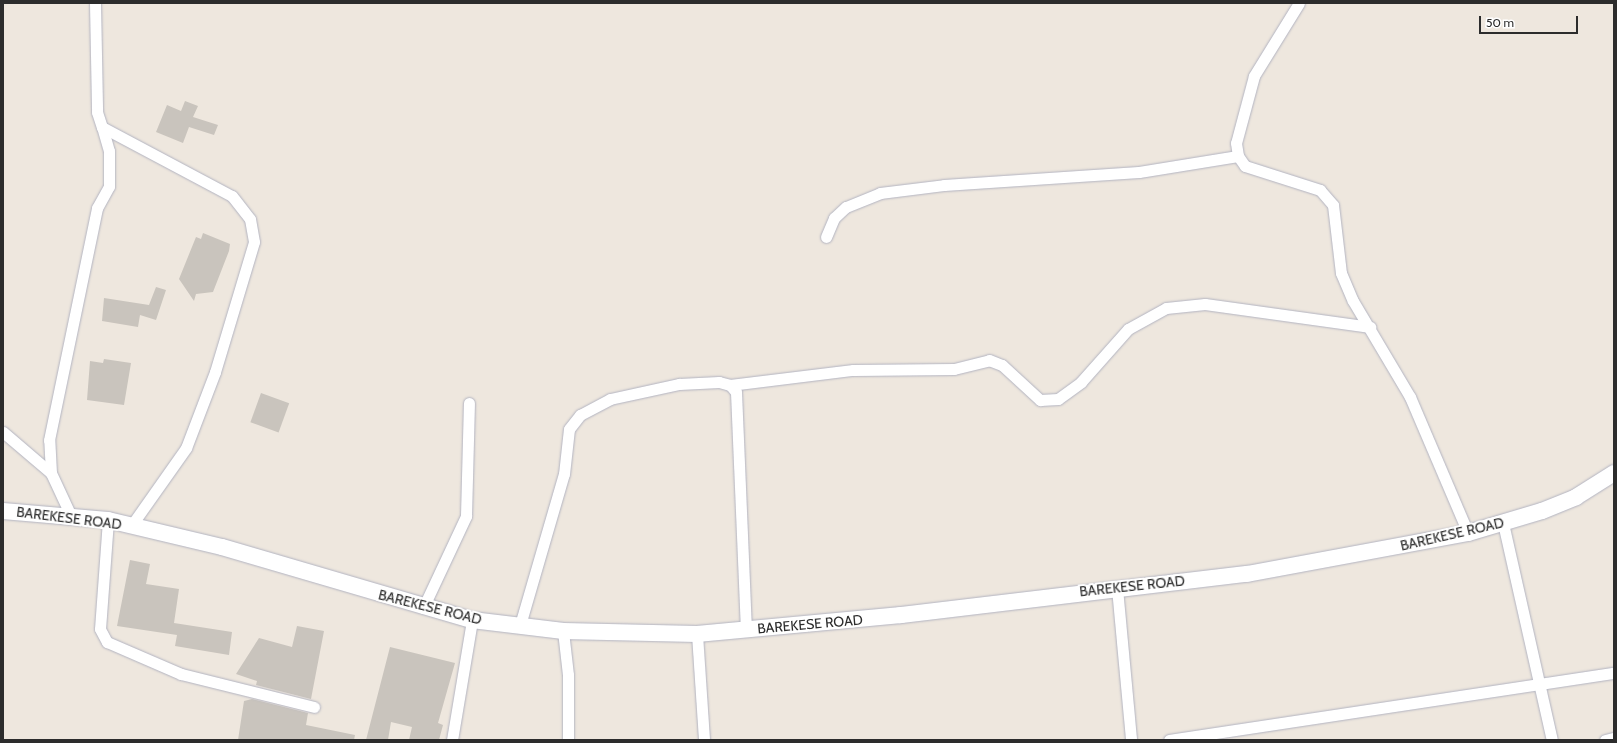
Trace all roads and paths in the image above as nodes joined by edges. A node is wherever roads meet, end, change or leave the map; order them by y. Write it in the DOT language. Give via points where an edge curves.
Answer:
graph roads {
  1 [pos="95,3"];
  2 [pos="1299,3"];
  3 [pos="102,127"];
  4 [pos="1238,156"];
  5 [pos="826,237"];
  6 [pos="1370,327"];
  7 [pos="730,384"];
  8 [pos="469,403"];
  9 [pos="3,432"];
  10 [pos="51,473"];
  11 [pos="1614,473"];
  12 [pos="3,511"];
  13 [pos="71,516"];
  14 [pos="108,520"];
  15 [pos="1503,524"];
  16 [pos="131,526"];
  17 [pos="1468,534"];
  18 [pos="1118,588"];
  19 [pos="423,608"];
  20 [pos="472,620"];
  21 [pos="520,625"];
  22 [pos="746,630"];
  23 [pos="563,632"];
  24 [pos="697,634"];
  25 [pos="1614,673"];
  26 [pos="1538,683"];
  27 [pos="314,707"];
  28 [pos="1614,738"];
  29 [pos="452,740"];
  30 [pos="568,740"];
  31 [pos="704,740"];
  32 [pos="1130,740"];
  33 [pos="1169,740"];
  34 [pos="1552,740"];
  35 [pos="1605,740"];
  1 -- 3 [label="street" via="97,112"];
  2 -- 4 [label="street" via="1254,76 1236,143"];
  3 -- 10 [label="street" via="109,151 109,186 97,208 63,366 50,440"];
  3 -- 16 [label="street" via="232,196 250,219 254,242 215,372 186,448"];
  4 -- 5 [label="street" via="1139,172 944,185 880,193 846,207 834,218"];
  4 -- 6 [label="street" via="1245,166 1320,190 1333,206 1341,273 1353,301"];
  6 -- 7 [label="street" via="1205,304 1166,308 1128,329 1081,382 1058,398 1040,400 1002,365 989,360 954,368 853,370"];
  6 -- 17 [label="street" via="1410,397"];
  7 -- 21 [label="street" via="679,384 610,399 580,415 569,428 564,474"];
  7 -- 22 [label="street" via="736,392 742,469"];
  8 -- 19 [label="street" via="466,516"];
  9 -- 10 [label="street"];
  10 -- 13 [label="street"];
  11 -- 15 [label="main road, BAREKESE ROAD" via="1576,497"];
  12 -- 13 [label="main road, BAREKESE ROAD"];
  13 -- 14 [label="main road, BAREKESE ROAD"];
  14 -- 16 [label="main road, BAREKESE ROAD"];
  14 -- 27 [label="street" via="100,629 107,642 181,674"];
  15 -- 17 [label="main road, BAREKESE ROAD"];
  15 -- 26 [label="street"];
  16 -- 19 [label="main road, BAREKESE ROAD" via="222,547"];
  17 -- 18 [label="main road, BAREKESE ROAD" via="1248,574"];
  18 -- 22 [label="main road, BAREKESE ROAD"];
  18 -- 32 [label="street"];
  19 -- 20 [label="main road, BAREKESE ROAD"];
  20 -- 21 [label="main road, BAREKESE ROAD"];
  20 -- 29 [label="street"];
  21 -- 23 [label="main road, BAREKESE ROAD"];
  22 -- 24 [label="main road, BAREKESE ROAD"];
  23 -- 24 [label="main road, BAREKESE ROAD"];
  23 -- 30 [label="street" via="568,675"];
  24 -- 31 [label="street"];
  25 -- 26 [label="street"];
  26 -- 33 [label="street"];
  26 -- 34 [label="street"];
  28 -- 35 [label="street"];
}
